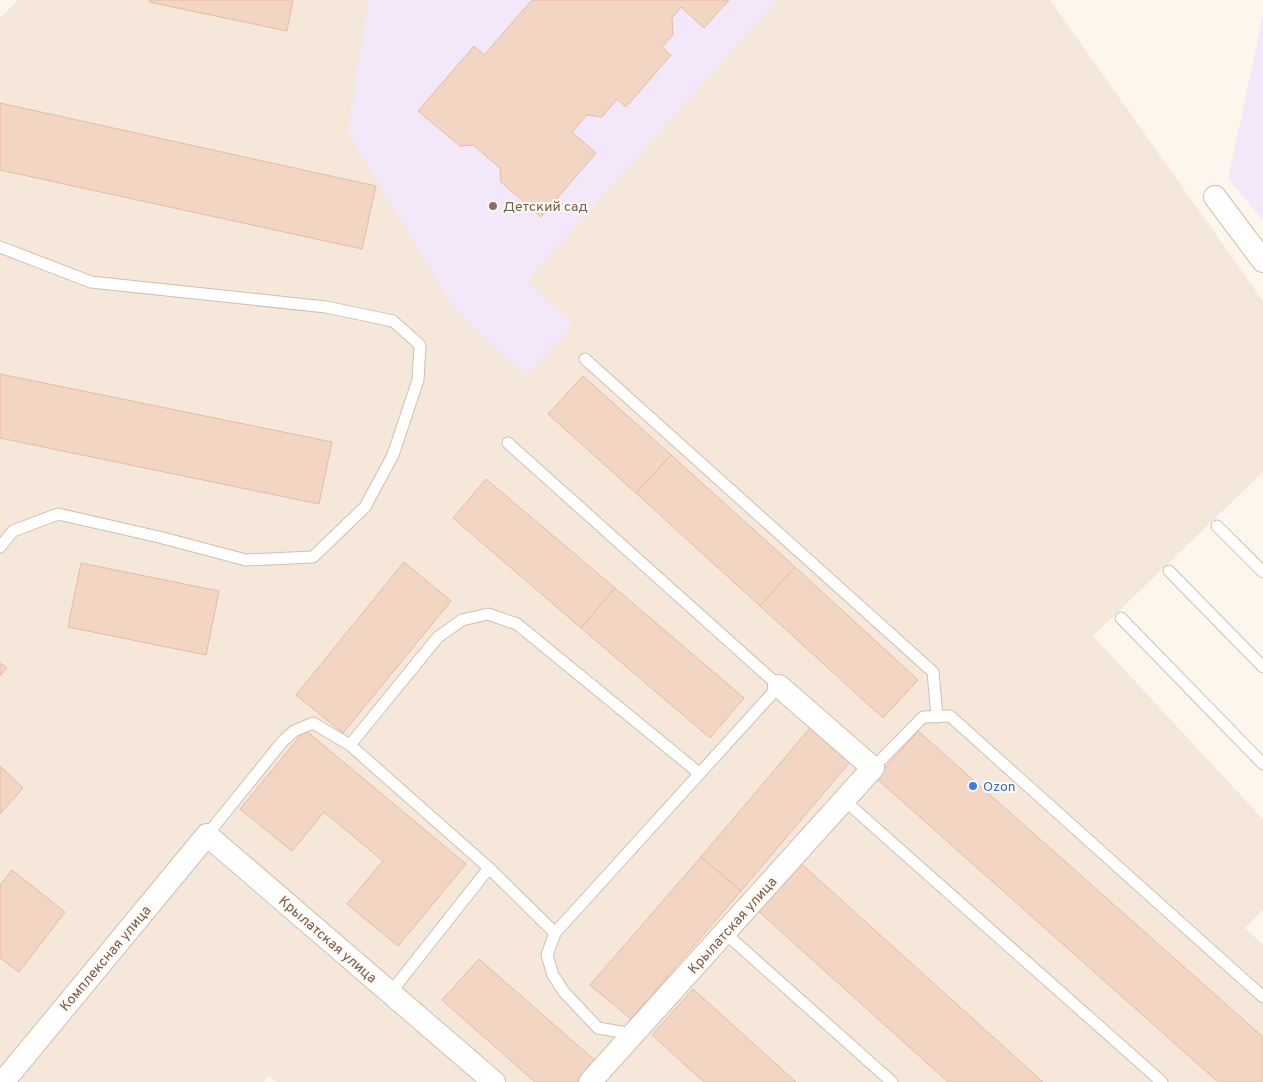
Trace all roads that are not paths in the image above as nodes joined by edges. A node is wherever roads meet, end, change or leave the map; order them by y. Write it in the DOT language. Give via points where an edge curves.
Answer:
graph roads {
  1 [pos="1215,197"];
  2 [pos="0,247"];
  3 [pos="1263,261"];
  4 [pos="585,359"];
  5 [pos="508,443"];
  6 [pos="1217,526"];
  7 [pos="0,547"];
  8 [pos="1170,571"];
  9 [pos="1263,572"];
  10 [pos="1122,618"];
  11 [pos="1263,667"];
  12 [pos="779,686"];
  13 [pos="937,716"];
  14 [pos="350,745"];
  15 [pos="1263,764"];
  16 [pos="873,768"];
  17 [pos="699,773"];
  18 [pos="844,800"];
  19 [pos="207,835"];
  20 [pos="489,868"];
  21 [pos="555,933"];
  22 [pos="725,933"];
  23 [pos="391,992"];
  24 [pos="1263,997"];
  25 [pos="633,1034"];
  26 [pos="598,1079"];
  27 [pos="3,1082"];
  28 [pos="494,1082"];
  29 [pos="892,1082"];
  30 [pos="1162,1082"];
  1 -- 3 [label="street"];
  2 -- 7 [label="lane" via="91,282 326,307 393,321 420,345 418,380 393,455 365,507 313,558 246,560 58,514 14,531"];
  4 -- 13 [label="lane" via="933,672"];
  5 -- 12 [label="lane"];
  6 -- 9 [label="lane"];
  8 -- 11 [label="lane"];
  10 -- 15 [label="lane"];
  12 -- 16 [label="street"];
  12 -- 17 [label="lane"];
  13 -- 16 [label="lane" via="923,717"];
  13 -- 24 [label="lane" via="950,716"];
  14 -- 17 [label="lane" via="438,637 462,620 488,614 517,624"];
  14 -- 19 [label="lane" via="313,723 294,731"];
  14 -- 20 [label="lane"];
  16 -- 18 [label="street, Крылатская улица"];
  17 -- 21 [label="lane"];
  18 -- 22 [label="street, Крылатская улица"];
  18 -- 30 [label="lane"];
  19 -- 23 [label="street, Крылатская улица"];
  19 -- 27 [label="street, Комплексная улица"];
  20 -- 21 [label="lane"];
  20 -- 23 [label="lane"];
  21 -- 25 [label="lane" via="547,955 553,975 564,992 598,1028"];
  22 -- 25 [label="street, Крылатская улица"];
  22 -- 29 [label="lane"];
  23 -- 28 [label="street, Крылатская улица"];
  25 -- 26 [label="street, Крылатская улица"];
}
